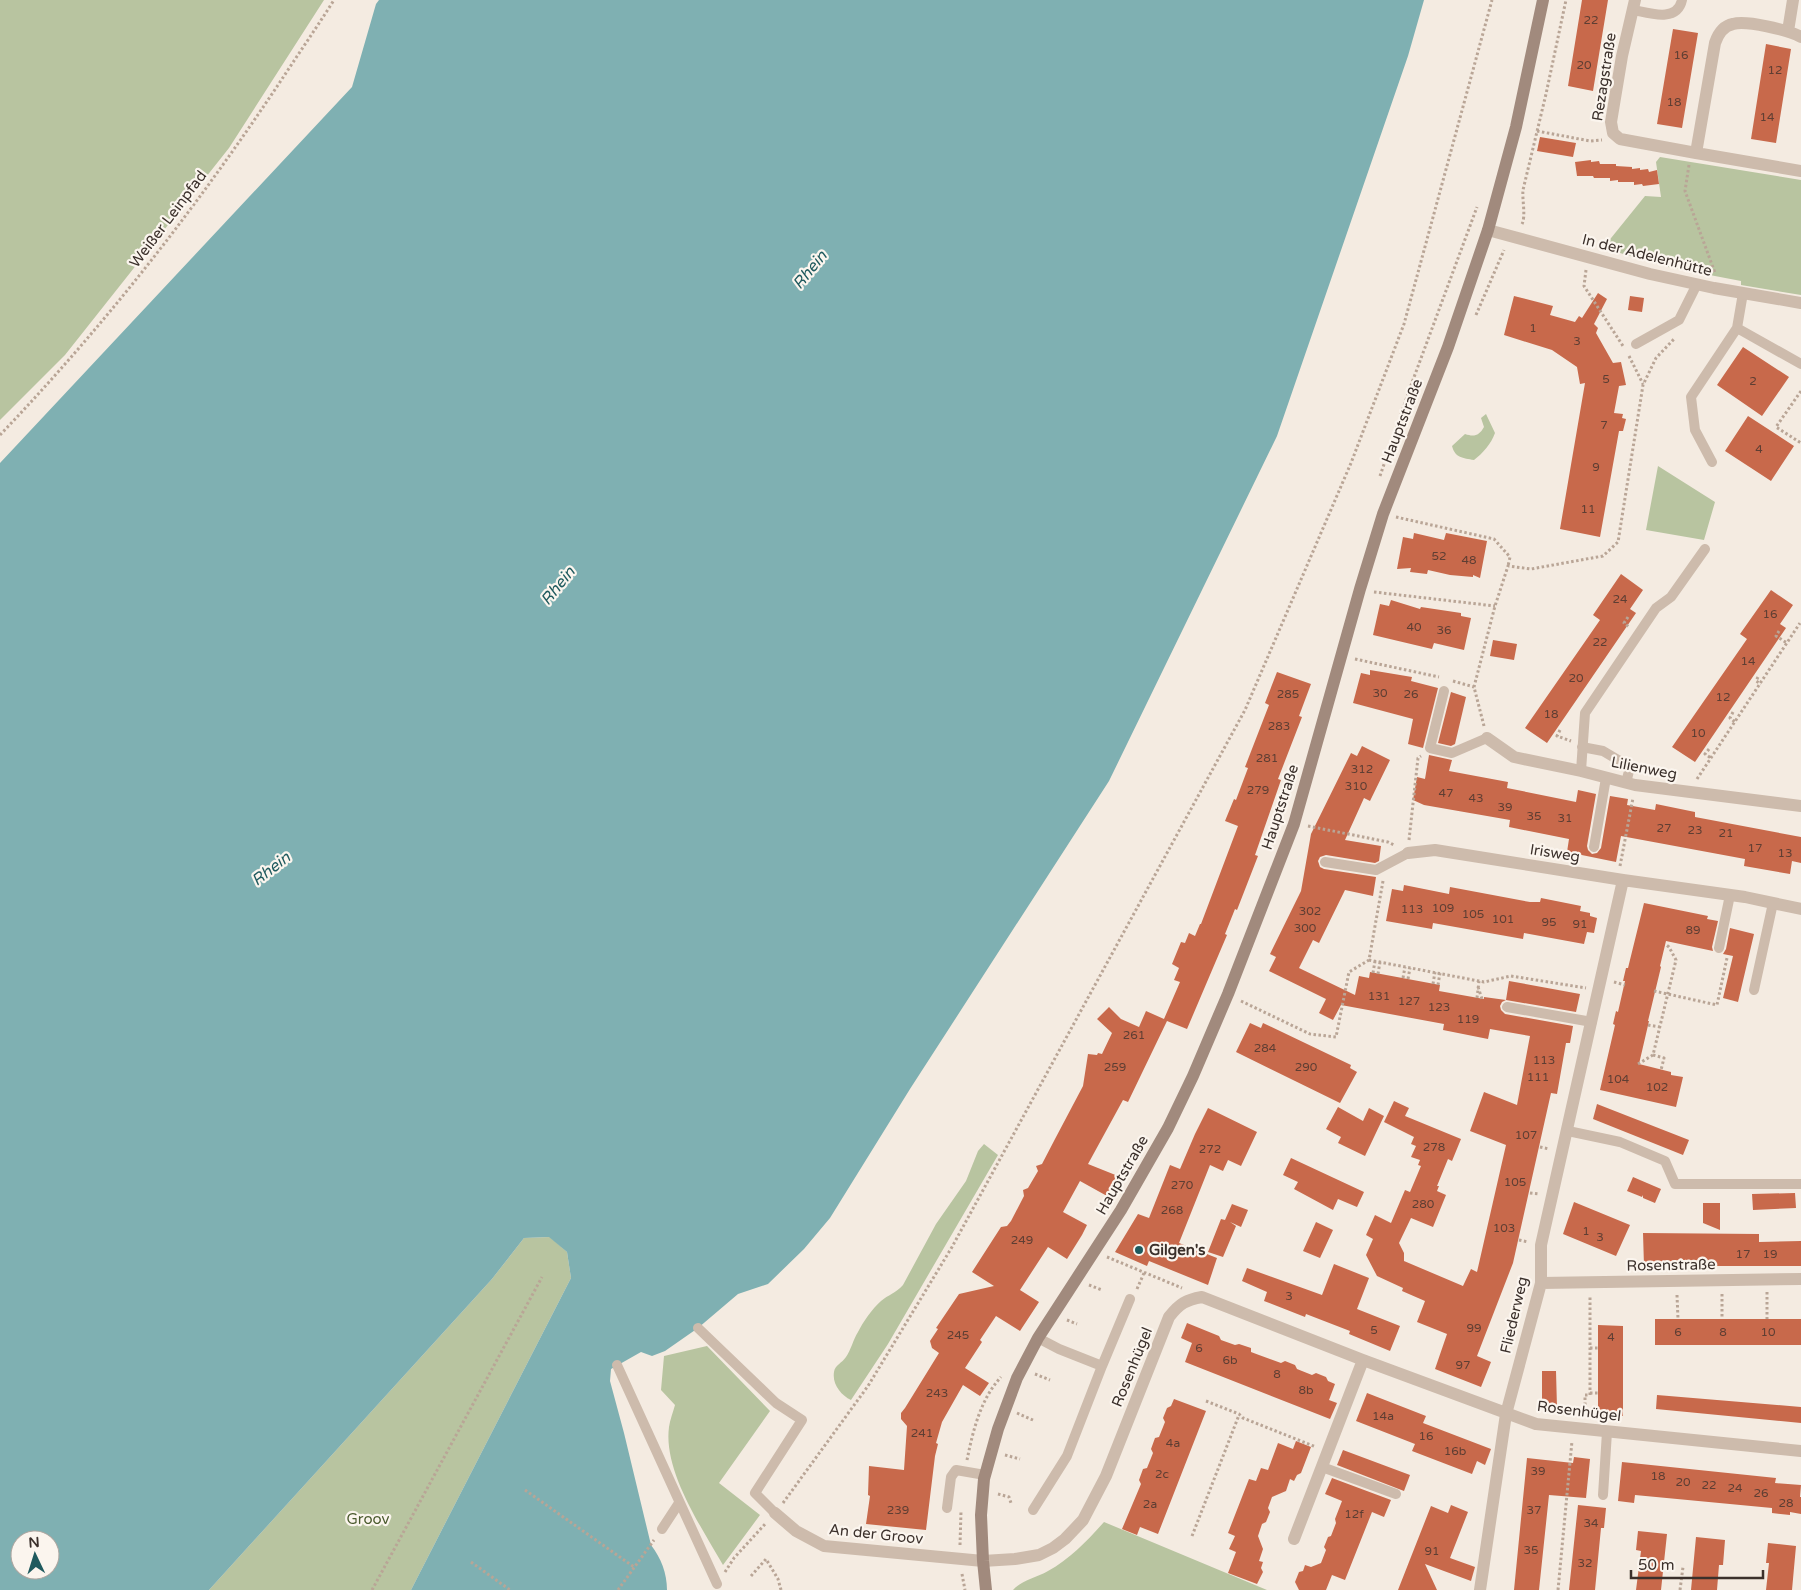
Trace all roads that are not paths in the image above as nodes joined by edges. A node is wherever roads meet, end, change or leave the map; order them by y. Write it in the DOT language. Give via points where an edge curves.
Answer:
graph roads {
  1 [pos="1543,0"];
  2 [pos="1682,0"];
  3 [pos="1793,0"];
  4 [pos="1634,5"];
  5 [pos="1788,31"];
  6 [pos="1801,37"];
  7 [pos="1693,152"];
  8 [pos="1801,171"];
  9 [pos="1488,230"];
  10 [pos="1697,284"];
  11 [pos="1742,293"];
  12 [pos="1801,303"];
  13 [pos="1737,328"];
  14 [pos="1636,344"];
  15 [pos="1801,364"];
  16 [pos="1712,462"];
  17 [pos="1705,549"];
  18 [pos="1444,691"];
  19 [pos="1487,738"];
  20 [pos="1583,744"];
  21 [pos="1581,771"];
  22 [pos="1606,778"];
  23 [pos="1631,784"];
  24 [pos="1801,806"];
  25 [pos="1594,847"];
  26 [pos="1408,853"];
  27 [pos="1325,862"];
  28 [pos="1620,880"];
  29 [pos="1730,895"];
  30 [pos="1773,903"];
  31 [pos="1801,909"];
  32 [pos="1724,949"];
  33 [pos="1754,990"];
  34 [pos="1507,1007"];
  35 [pos="1592,1022"];
  36 [pos="1568,1131"];
  37 [pos="1801,1184"];
  38 [pos="1801,1279"];
  39 [pos="1541,1283"];
  40 [pos="1130,1299"];
  41 [pos="698,1328"];
  42 [pos="1038,1338"];
  43 [pos="1363,1360"];
  44 [pos="617,1365"];
  45 [pos="1102,1366"];
  46 [pos="1506,1414"];
  47 [pos="1607,1432"];
  48 [pos="1801,1451"];
  49 [pos="1322,1467"];
  50 [pos="985,1475"];
  51 [pos="1396,1494"];
  52 [pos="1603,1495"];
  53 [pos="679,1503"];
  54 [pos="947,1508"];
  55 [pos="1033,1510"];
  56 [pos="775,1513"];
  57 [pos="662,1529"];
  58 [pos="1294,1539"];
  59 [pos="983,1560"];
  60 [pos="717,1584"];
  61 [pos="986,1590"];
  62 [pos="1480,1590"];
  1 -- 9 [label="main road, Hauptstraße" via="1516,127"];
  2 -- 4 [label="lane" via="1678,9 1669,15"];
  3 -- 5 [label="street"];
  4 -- 7 [label="street, Rezagstraße" via="1611,122 1613,132 1620,139"];
  5 -- 6 [label="street"];
  5 -- 7 [label="street" via="1740,22 1721,31 1715,43"];
  7 -- 8 [label="street, Rezagstraße"];
  9 -- 10 [label="street, In der Adelenhütte" via="1617,267"];
  9 -- 42 [label="main road, Hauptstraße" via="1448,347 1383,514 1294,824 1228,994 1168,1128 1124,1206"];
  10 -- 11 [label="street, In der Adelenhütte"];
  10 -- 14 [label="lane" via="1679,320"];
  11 -- 12 [label="street, In der Adelenhütte"];
  11 -- 13 [label="lane"];
  13 -- 15 [label="lane"];
  13 -- 16 [label="lane" via="1691,397 1695,430"];
  17 -- 20 [label="lane" via="1671,597 1656,608 1589,706 1585,714"];
  18 -- 19 [label="lane" via="1430,748 1452,753"];
  19 -- 21 [label="street, Lilienweg" via="1514,757"];
  20 -- 21 [label="lane"];
  20 -- 23 [label="lane" via="1603,751 1630,767"];
  21 -- 22 [label="street, Lilienweg"];
  22 -- 23 [label="street, Lilienweg"];
  22 -- 25 [label="lane"];
  23 -- 24 [label="street, Lilienweg"];
  26 -- 27 [label="lane" via="1376,870"];
  26 -- 28 [label="street, Irisweg" via="1435,850"];
  28 -- 29 [label="street, Irisweg"];
  28 -- 35 [label="street, Fliederweg"];
  29 -- 30 [label="street, Irisweg"];
  29 -- 32 [label="lane"];
  30 -- 31 [label="street, Irisweg"];
  30 -- 33 [label="lane"];
  34 -- 35 [label="lane"];
  35 -- 36 [label="street, Fliederweg"];
  36 -- 37 [label="lane" via="1620,1142 1665,1161 1675,1184"];
  36 -- 39 [label="street, Fliederweg" via="1541,1244"];
  38 -- 39 [label="street, Rosenstraße"];
  39 -- 46 [label="street, Fliederweg"];
  40 -- 45 [label="lane"];
  41 -- 56 [label="lane" via="776,1403 802,1420 755,1493"];
  42 -- 45 [label="lane"];
  42 -- 50 [label="main road, Hauptstraße" via="1008,1402"];
  43 -- 46 [label="street, Rosenhügel"];
  43 -- 49 [label="street"];
  43 -- 59 [label="street, Rosenhügel" via="1202,1297 1186,1300 1169,1316 1106,1476 1083,1520 1065,1539 1040,1554"];
  44 -- 53 [label="lane"];
  45 -- 55 [label="lane" via="1067,1456"];
  46 -- 47 [label="street, Rosenhügel" via="1536,1424"];
  46 -- 62 [label="street, Fliederweg"];
  47 -- 48 [label="street, Rosenhügel"];
  47 -- 52 [label="lane"];
  49 -- 51 [label="lane"];
  49 -- 58 [label="street"];
  50 -- 54 [label="lane" via="956,1470 951,1477"];
  50 -- 59 [label="main road, Hauptstraße" via="981,1515"];
  53 -- 57 [label="lane"];
  53 -- 60 [label="lane"];
  56 -- 59 [label="street, An der Groov" via="796,1531 824,1546"];
  59 -- 61 [label="main road, Hauptstraße"];
}
